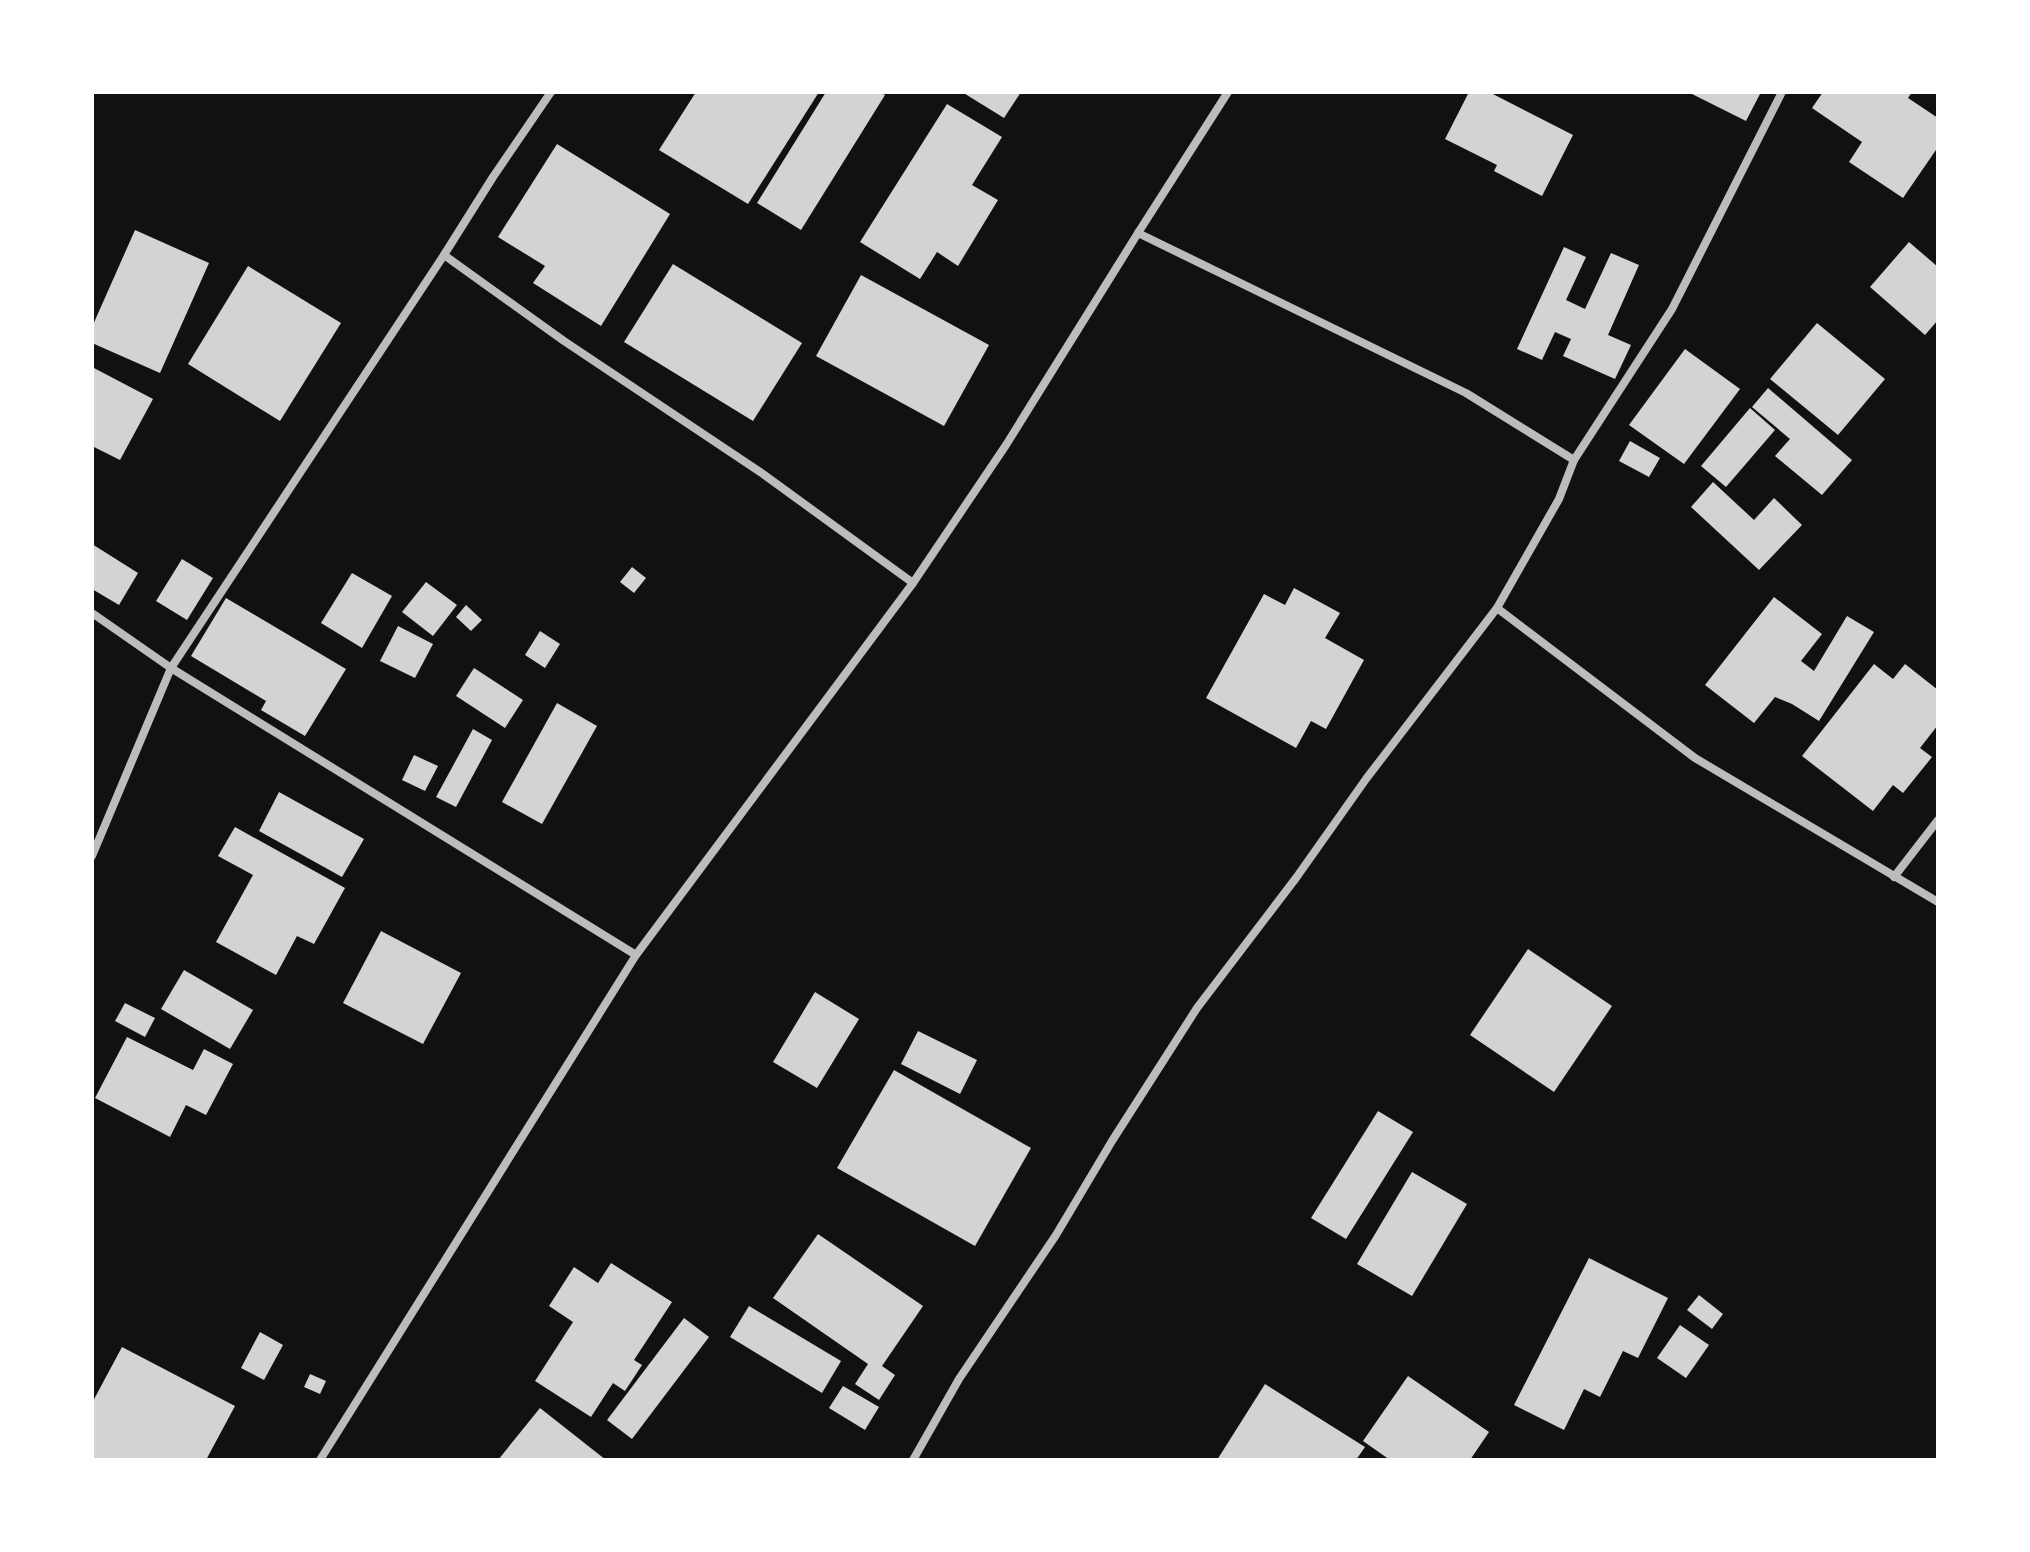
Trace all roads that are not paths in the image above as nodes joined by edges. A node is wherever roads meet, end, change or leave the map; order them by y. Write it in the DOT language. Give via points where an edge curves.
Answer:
graph roads {
  1 [pos="551,92"];
  2 [pos="1228,92"];
  3 [pos="1782,92"];
  4 [pos="1138,233"];
  5 [pos="444,255"];
  6 [pos="1574,460"];
  7 [pos="913,583"];
  8 [pos="1497,608"];
  9 [pos="92,613"];
  10 [pos="171,668"];
  11 [pos="1938,820"];
  12 [pos="92,856"];
  13 [pos="1894,877"];
  14 [pos="1938,902"];
  15 [pos="636,955"];
  16 [pos="320,1460"];
  17 [pos="913,1460"];
  1 -- 5 [label="street"];
  2 -- 4 [label="street"];
  3 -- 6 [label="street" via="1672,309"];
  4 -- 6 [label="street" via="1466,393"];
  4 -- 7 [label="street"];
  5 -- 7 [label="street"];
  5 -- 10 [label="street"];
  6 -- 8 [label="street" via="1559,499"];
  7 -- 15 [label="street"];
  8 -- 13 [label="street" via="1695,758"];
  8 -- 17 [label="street" via="1197,1008 959,1379"];
  9 -- 10 [label="street"];
  10 -- 12 [label="street"];
  10 -- 15 [label="street"];
  11 -- 13 [label="street"];
  13 -- 14 [label="street"];
  15 -- 16 [label="street"];
}
